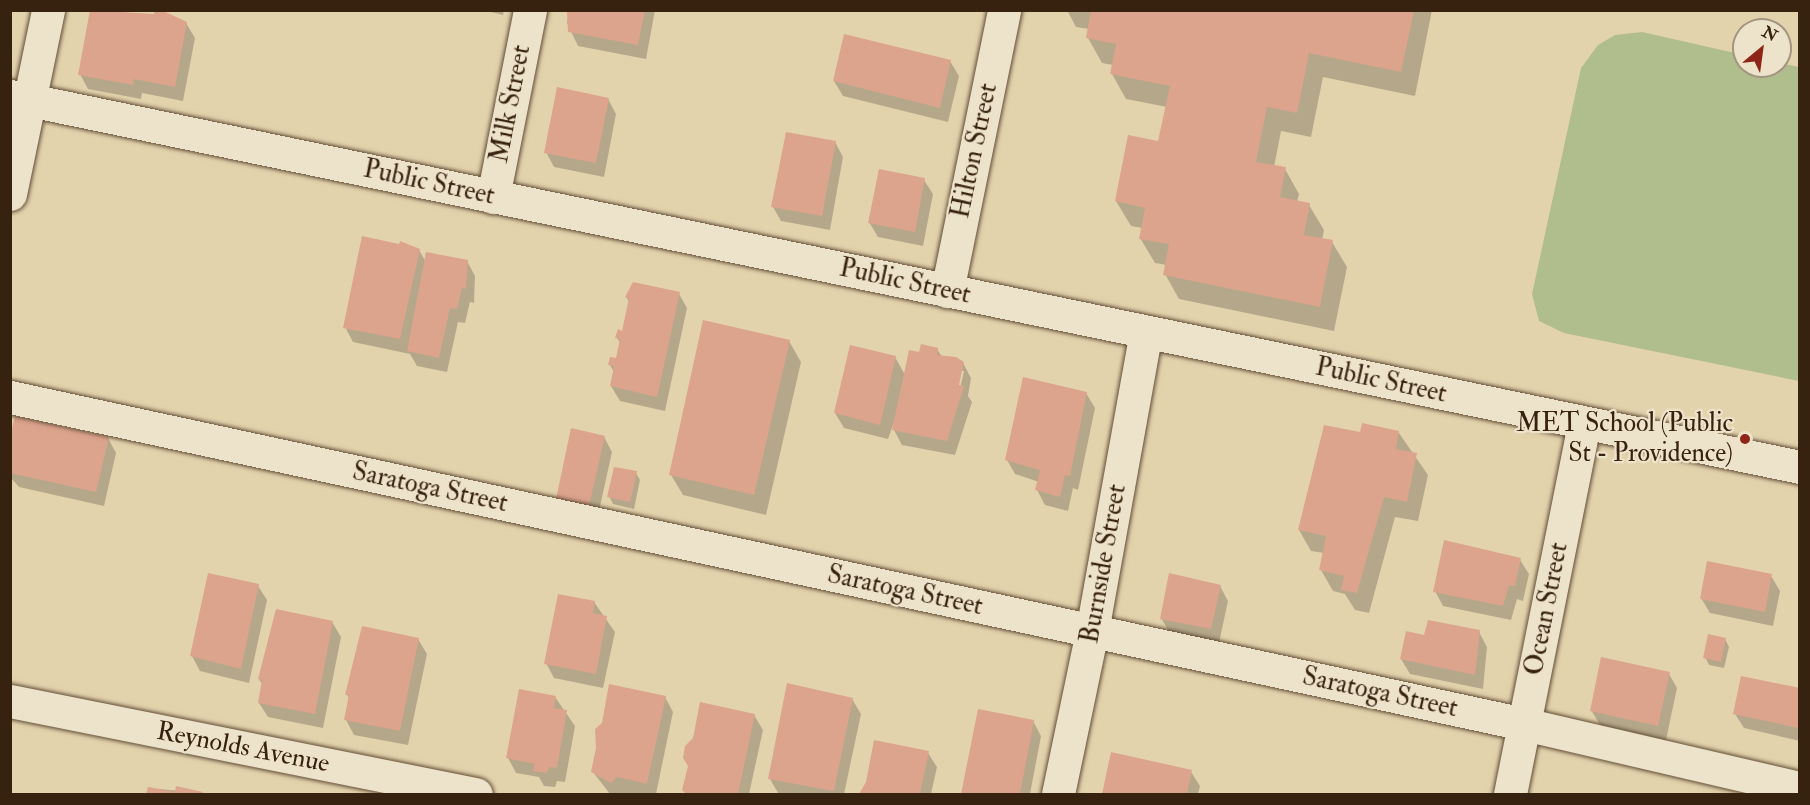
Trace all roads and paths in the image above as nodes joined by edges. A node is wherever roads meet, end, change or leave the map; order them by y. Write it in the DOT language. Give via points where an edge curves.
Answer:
graph roads {
  1 [pos="48,10"];
  2 [pos="530,10"];
  3 [pos="1004,10"];
  4 [pos="21,99"];
  5 [pos="10,194"];
  6 [pos="493,197"];
  7 [pos="947,291"];
  8 [pos="1146,332"];
  9 [pos="10,397"];
  10 [pos="1584,423"];
  11 [pos="1800,467"];
  12 [pos="1092,631"];
  13 [pos="10,701"];
  14 [pos="1524,724"];
  15 [pos="1800,788"];
  16 [pos="476,795"];
  17 [pos="1058,795"];
  18 [pos="1510,795"];
  1 -- 4 [label="street"];
  2 -- 6 [label="street, Milk Street"];
  3 -- 7 [label="street, Hilton Street"];
  4 -- 5 [label="street"];
  4 -- 6 [label="street, Public Street"];
  6 -- 7 [label="street, Public Street"];
  7 -- 8 [label="street, Public Street"];
  8 -- 10 [label="street, Public Street"];
  8 -- 12 [label="street, Burnside Street"];
  9 -- 12 [label="street, Saratoga Street"];
  10 -- 11 [label="street, Public Street"];
  10 -- 14 [label="street, Ocean Street"];
  12 -- 14 [label="street, Saratoga Street"];
  12 -- 17 [label="street, Burnside Street"];
  13 -- 16 [label="street, Reynolds Avenue"];
  14 -- 15 [label="street, Saratoga Street"];
  14 -- 18 [label="street, Ocean Street"];
}
